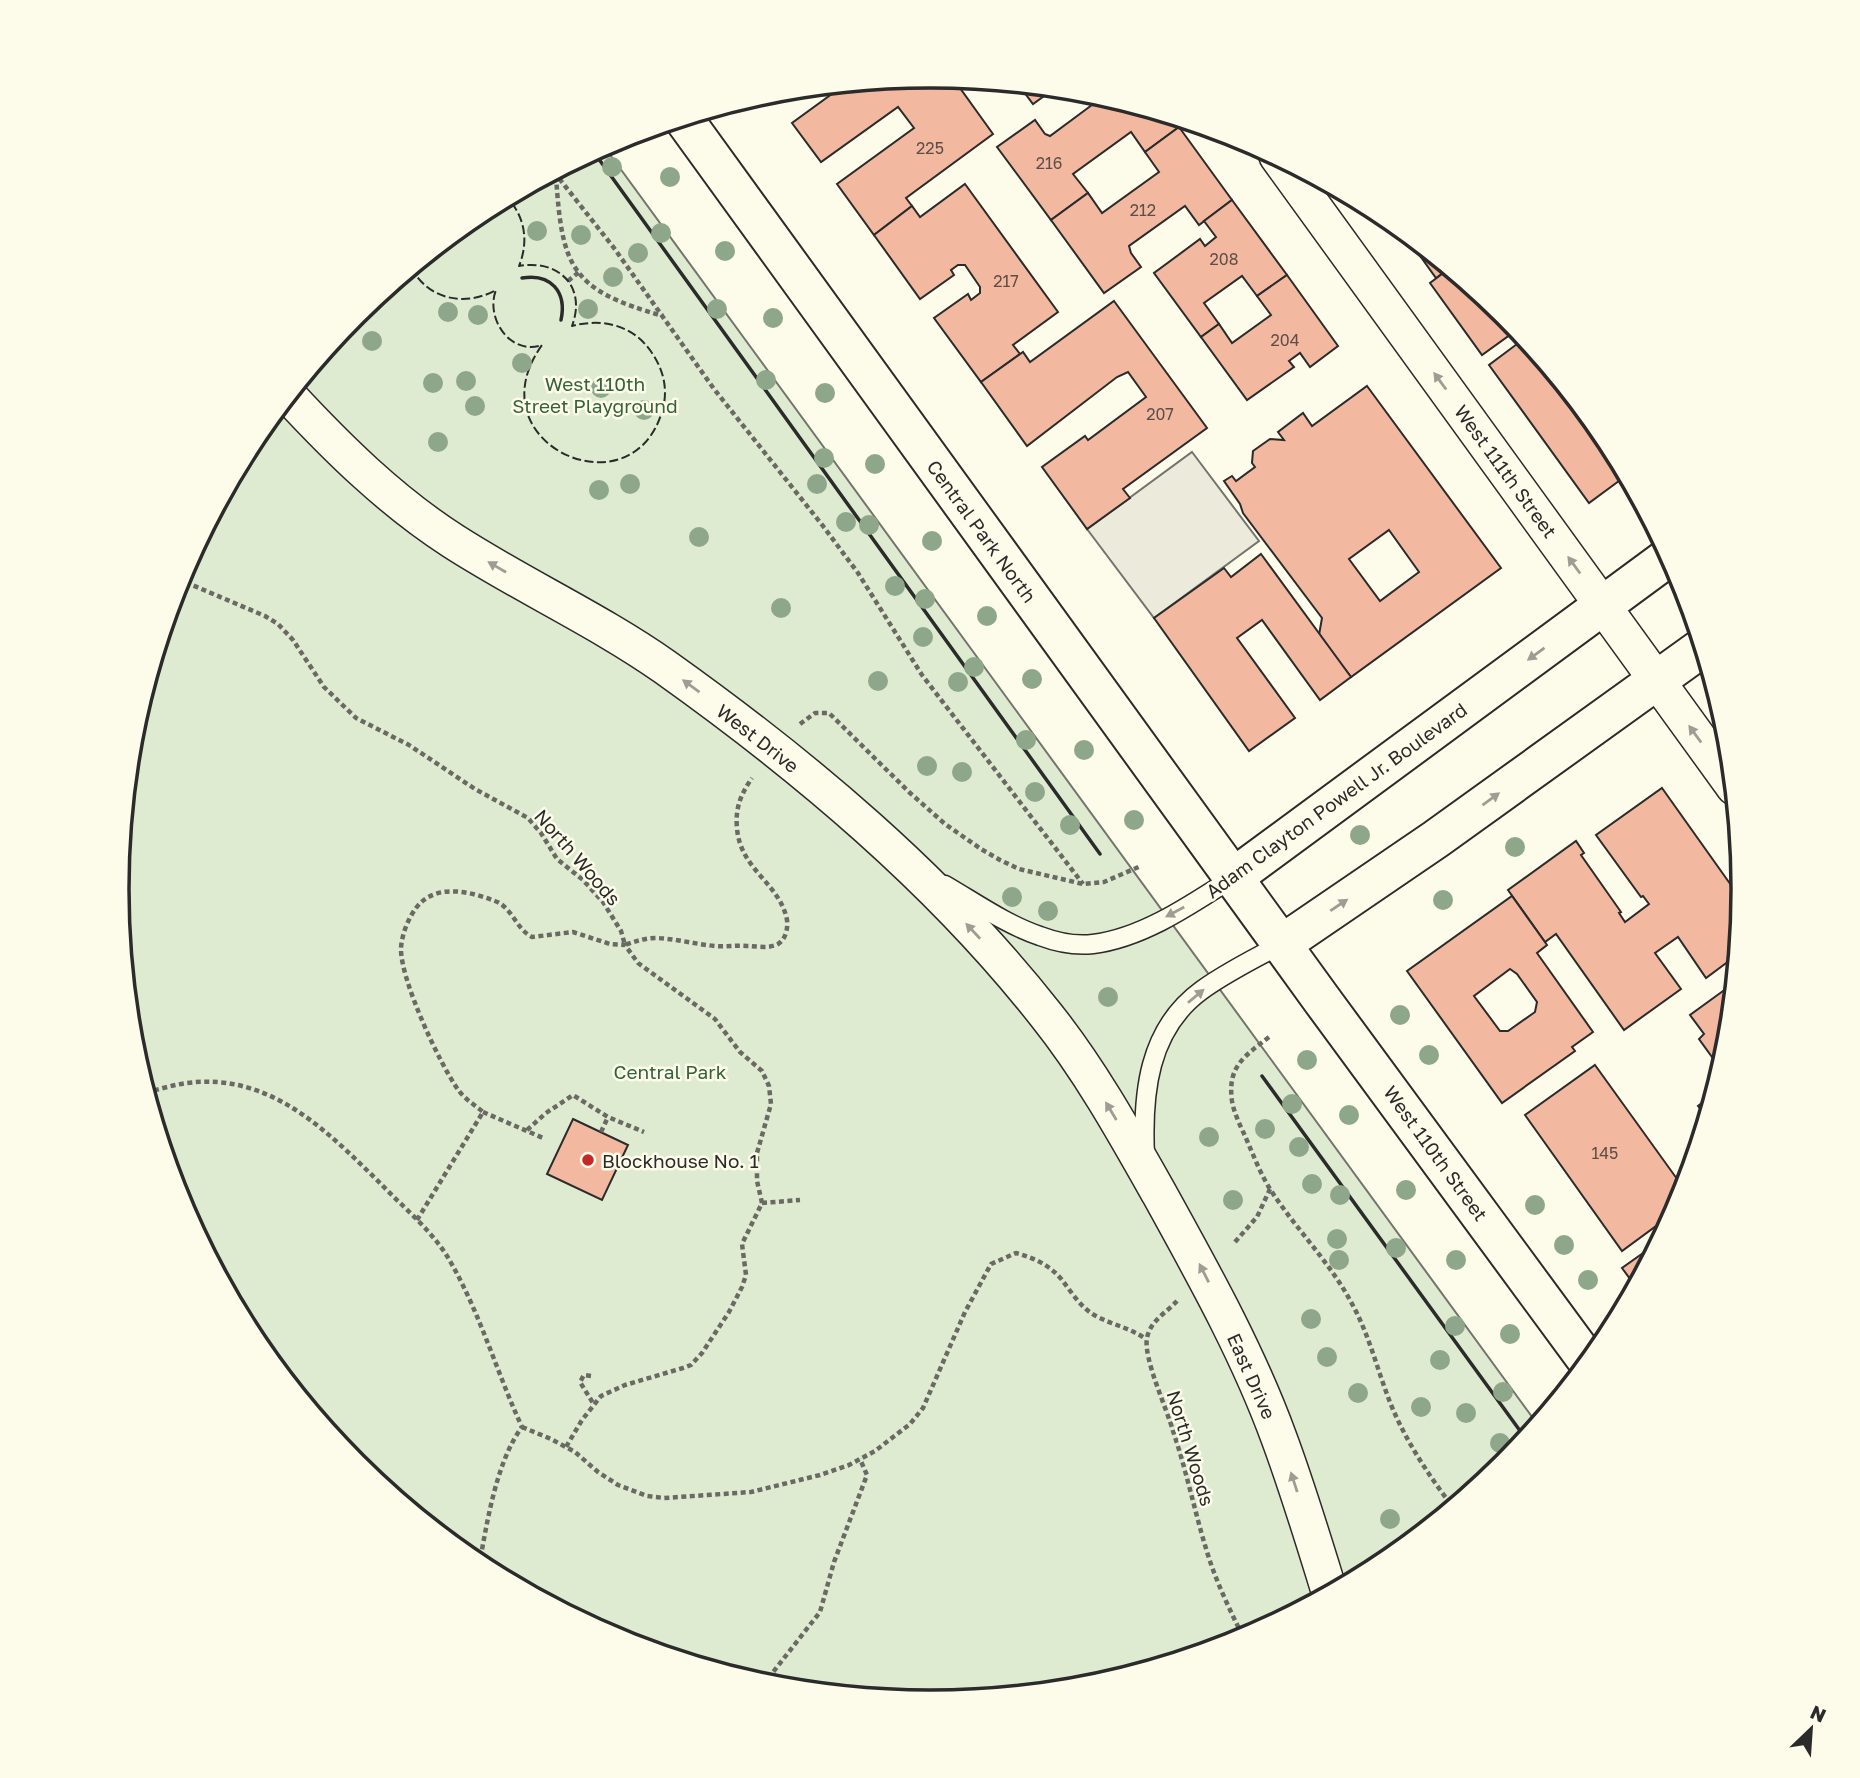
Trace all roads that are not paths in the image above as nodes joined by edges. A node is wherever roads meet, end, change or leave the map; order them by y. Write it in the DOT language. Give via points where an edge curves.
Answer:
graph roads {
  1 [pos="688,125"];
  2 [pos="1289,173"];
  3 [pos="294,401"];
  4 [pos="1661,562"];
  5 [pos="1603,605"];
  6 [pos="1695,653"];
  7 [pos="1656,681"];
  8 [pos="1723,773"];
  9 [pos="901,860"];
  10 [pos="1234,877"];
  11 [pos="1282,944"];
  12 [pos="1146,1170"];
  13 [pos="1582,1354"];
  14 [pos="1307,1524"];
  15 [pos="1340,1577"];
  16 [pos="1326,1585"];
  1 -- 10 [label="main road, Central Park North"];
  5 -- 2 [label="street, West 111th Street, one-way"];
  9 -- 3 [label="street, West Drive, one-way" via="800,772 666,668 422,520 360,468"];
  4 -- 5 [label="main road, Adam Clayton Powell Jr. Boulevard"];
  5 -- 7 [label="street, West 111th Street"];
  5 -- 10 [label="main road, Adam Clayton Powell Jr. Boulevard, one-way"];
  6 -- 7 [label="main road"];
  8 -- 7 [label="street, West 111th Street, one-way"];
  11 -- 7 [label="main road, one-way"];
  10 -- 9 [label="lane, Adam Clayton Powell Jr. Boulevard, one-way" via="1150,925 1108,941 1082,944 1056,941 1022,928"];
  12 -- 9 [label="street, West Drive, one-way" via="1046,1015 975,933"];
  10 -- 11 [label="main road, Central Park North"];
  12 -- 11 [label="lane, one-way" via="1144,1099 1163,1035 1200,991"];
  11 -- 13 [label="main road, West 110th Street"];
  14 -- 12 [label="street, East Drive, one-way" via="1279,1437 1239,1344"];
  14 -- 15 [label="lane"];
  14 -- 16 [label="street, East Drive"];
}
